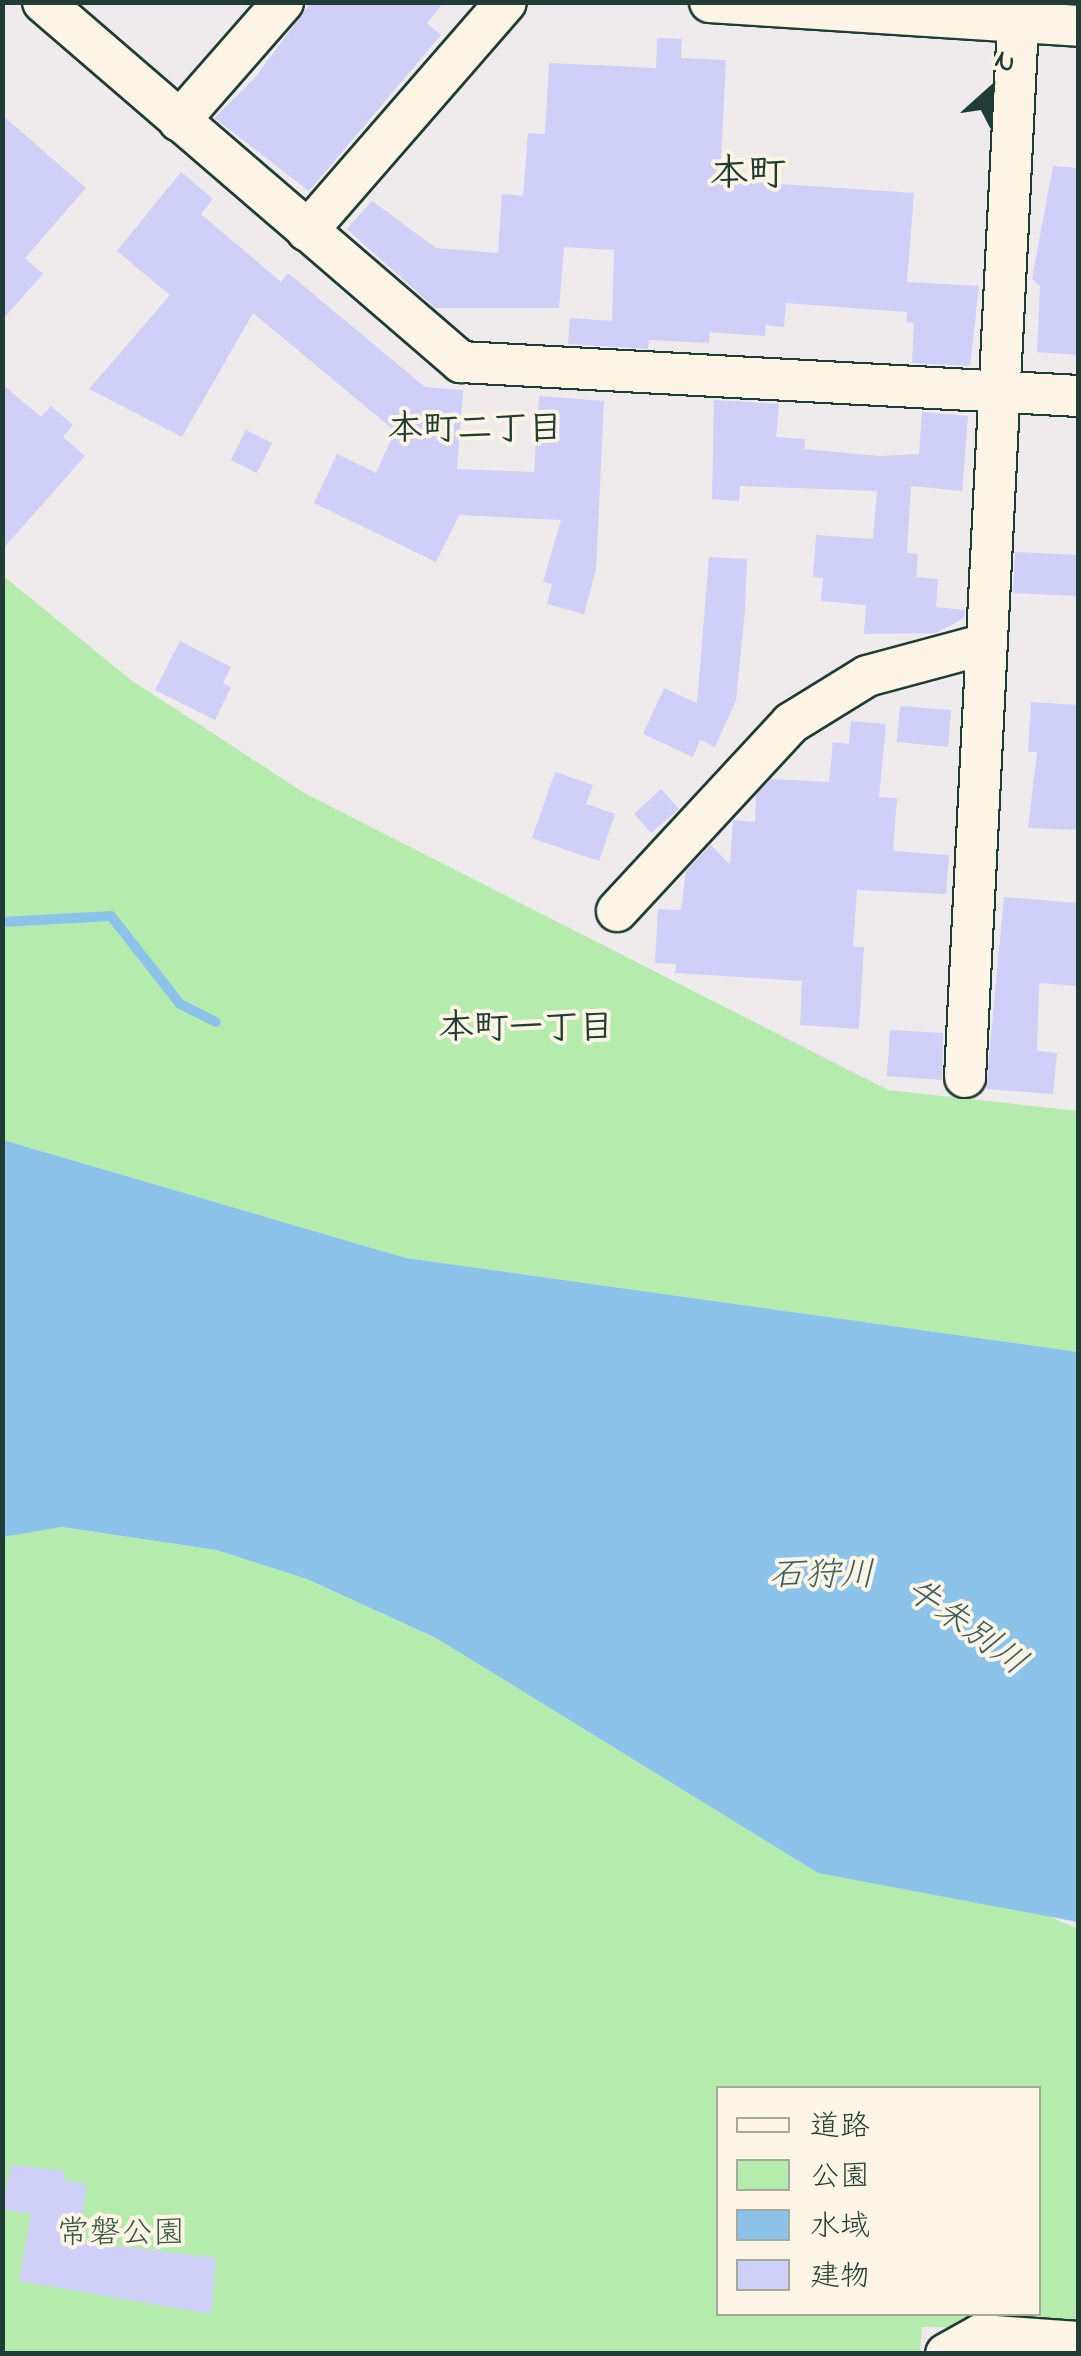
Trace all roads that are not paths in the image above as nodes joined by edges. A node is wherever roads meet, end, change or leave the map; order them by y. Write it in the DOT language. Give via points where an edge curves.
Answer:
graph roads {
  1 [pos="43,2"];
  2 [pos="282,2"];
  3 [pos="506,2"];
  4 [pos="710,2"];
  5 [pos="848,7"];
  6 [pos="1018,12"];
  7 [pos="1078,26"];
  8 [pos="178,122"];
  9 [pos="306,231"];
  10 [pos="996,392"];
  11 [pos="1078,396"];
  12 [pos="986,644"];
  13 [pos="617,911"];
  14 [pos="964,1077"];
  15 [pos="1078,2342"];
  16 [pos="946,2354"];
  1 -- 8 [label="street"];
  2 -- 8 [label="street"];
  3 -- 9 [label="street"];
  4 -- 5 [label="street"];
  5 -- 6 [label="street"];
  6 -- 7 [label="street"];
  6 -- 10 [label="street"];
  8 -- 9 [label="street"];
  9 -- 10 [label="street" via="461,362"];
  10 -- 11 [label="street"];
  10 -- 12 [label="street"];
  12 -- 13 [label="street" via="867,676 791,723"];
  12 -- 14 [label="street"];
  15 -- 16 [label="street" via="980,2335"];
}
